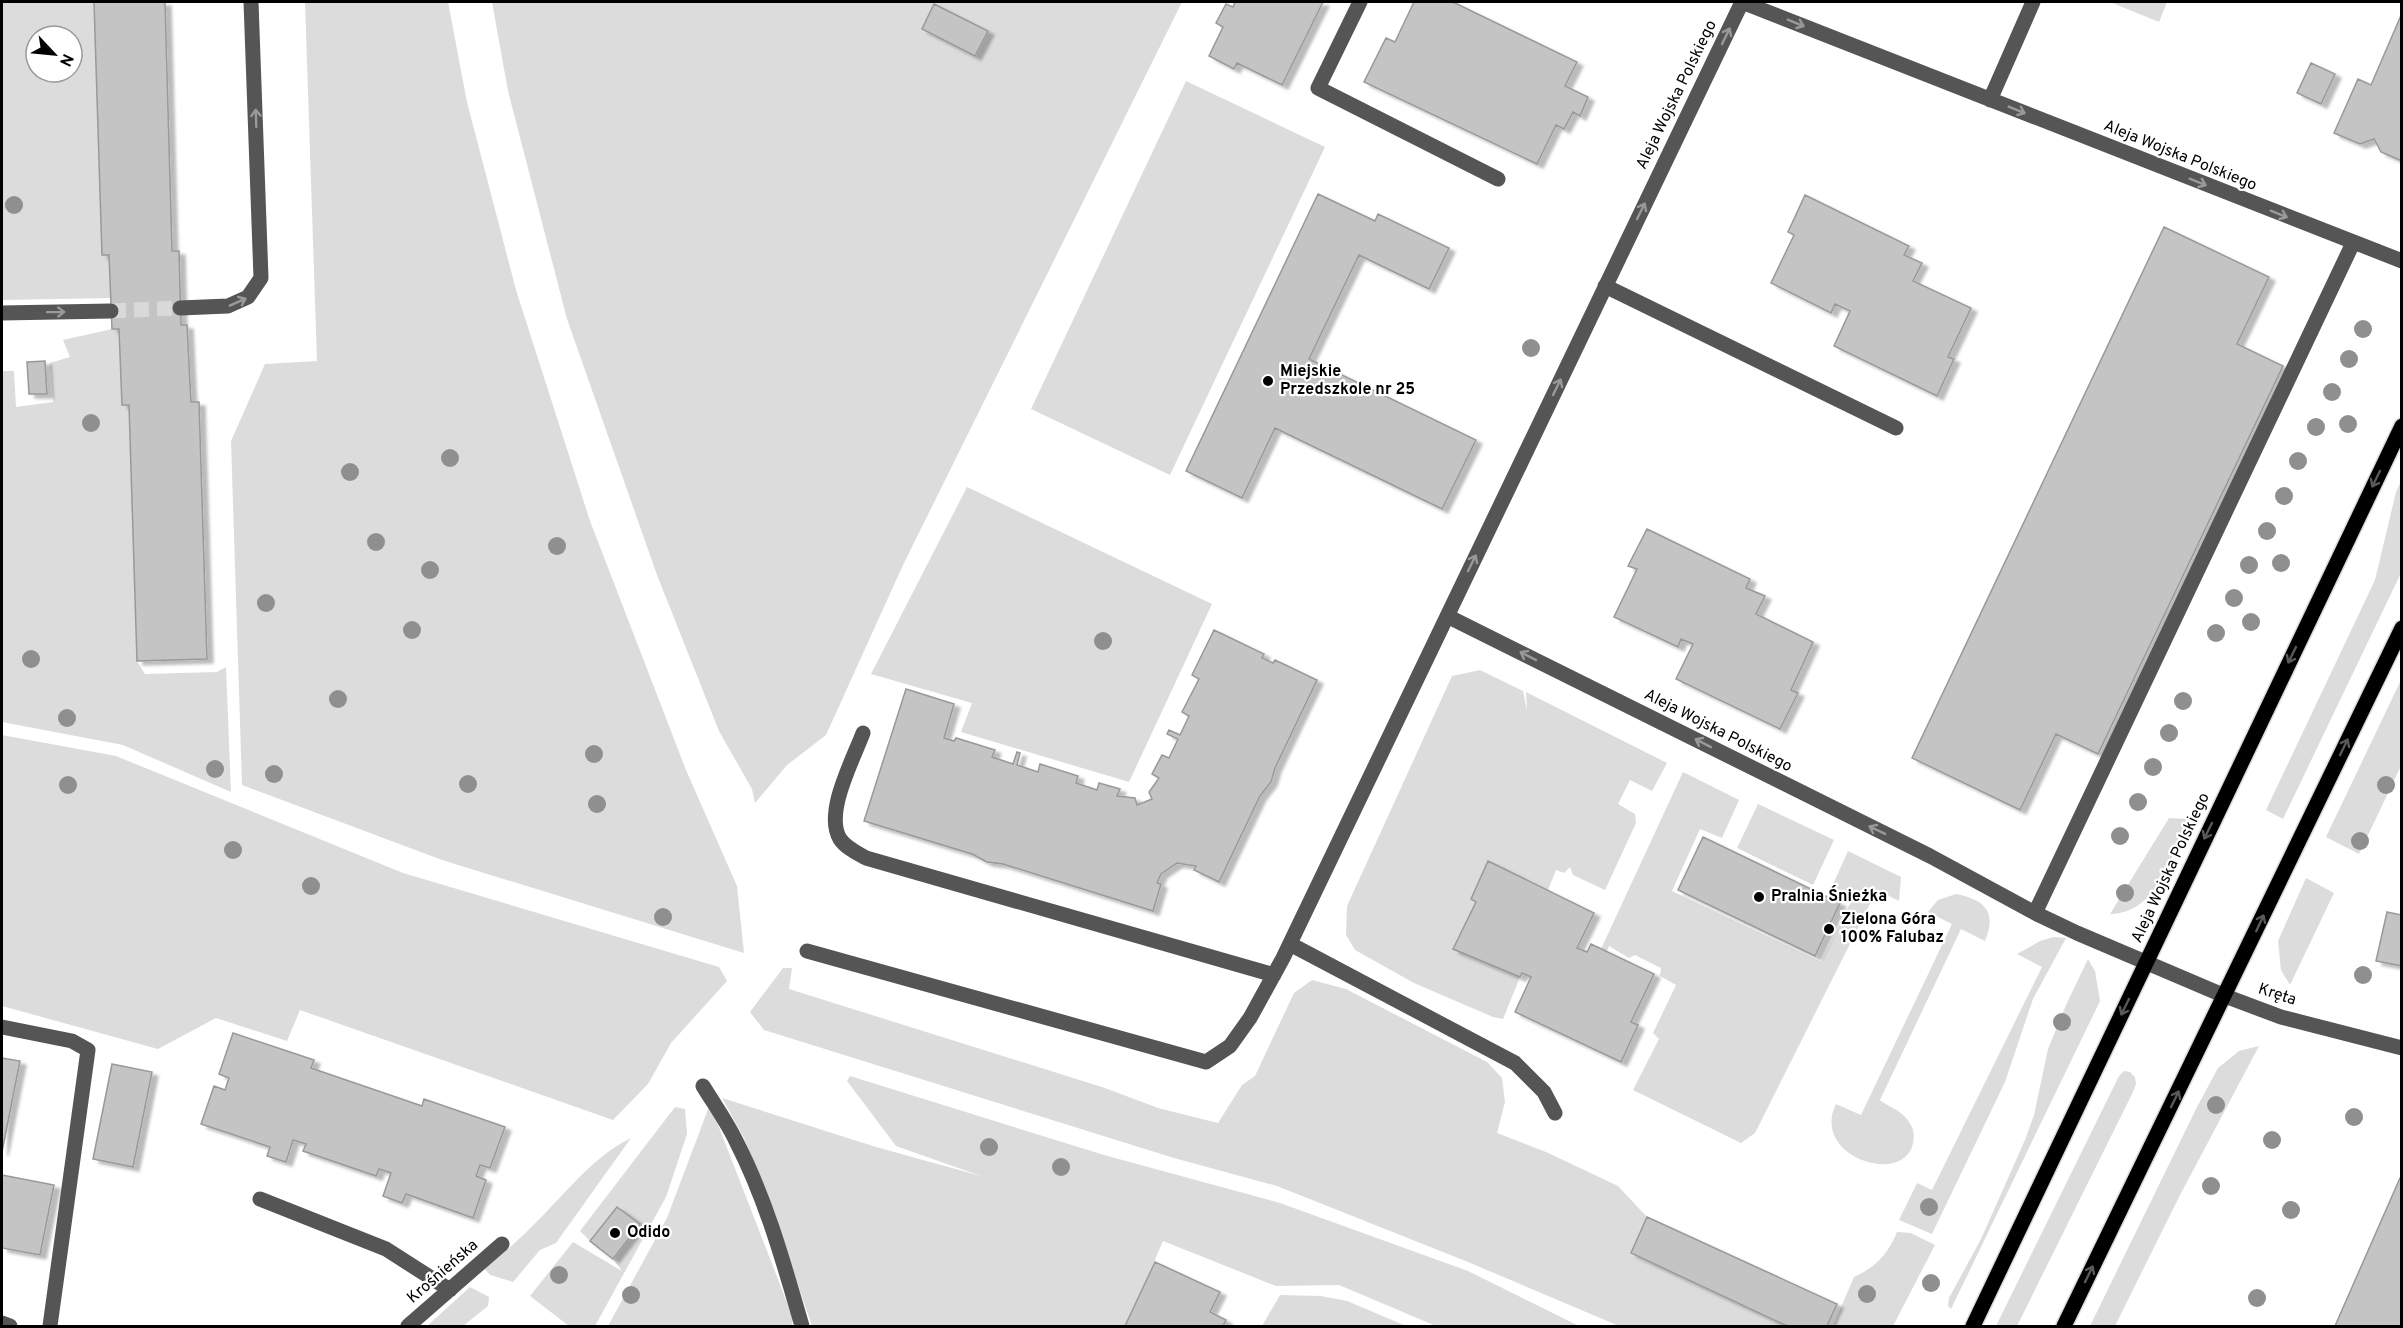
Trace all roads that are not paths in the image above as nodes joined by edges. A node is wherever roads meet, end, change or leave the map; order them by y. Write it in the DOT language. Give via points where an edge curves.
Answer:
graph roads {
  1 [pos="251,2"];
  2 [pos="1360,2"];
  3 [pos="1742,2"];
  4 [pos="2033,2"];
  5 [pos="1990,100"];
  6 [pos="1498,179"];
  7 [pos="2353,243"];
  8 [pos="2402,261"];
  9 [pos="1605,286"];
  10 [pos="180,308"];
  11 [pos="111,310"];
  12 [pos="2,313"];
  13 [pos="2402,426"];
  14 [pos="1896,428"];
  15 [pos="1447,616"];
  16 [pos="2402,628"];
  17 [pos="863,733"];
  18 [pos="2035,913"];
  19 [pos="1290,944"];
  20 [pos="807,951"];
  21 [pos="2145,963"];
  22 [pos="1275,975"];
  23 [pos="2225,996"];
  24 [pos="2,1027"];
  25 [pos="2402,1048"];
  26 [pos="703,1086"];
  27 [pos="1555,1113"];
  28 [pos="260,1199"];
  29 [pos="502,1244"];
  30 [pos="450,1290"];
  31 [pos="2,1323"];
  32 [pos="10,1326"];
  33 [pos="50,1326"];
  34 [pos="408,1326"];
  35 [pos="802,1326"];
  36 [pos="1973,1326"];
  37 [pos="2064,1326"];
  10 -- 1 [label="street, one-way" via="228,306 248,297 261,278"];
  2 -- 6 [label="street" via="1318,88"];
  3 -- 5 [label="street, Aleja Wojska Polskiego, one-way"];
  9 -- 3 [label="street, Aleja Wojska Polskiego, one-way"];
  4 -- 5 [label="street"];
  5 -- 7 [label="street, Aleja Wojska Polskiego, one-way"];
  7 -- 8 [label="street, Aleja Wojska Polskiego"];
  7 -- 18 [label="street"];
  9 -- 14 [label="street"];
  15 -- 9 [label="street, Aleja Wojska Polskiego, one-way"];
  12 -- 11 [label="street, one-way"];
  13 -- 21 [label="main road, Aleja Wojska Polskiego, one-way"];
  18 -- 15 [label="street, Aleja Wojska Polskiego, one-way" via="1930,856"];
  15 -- 19 [label="street, Aleja Wojska Polskiego"];
  23 -- 16 [label="main road, one-way"];
  17 -- 22 [label="street" via="835,809 834,824 840,840 853,851 866,858"];
  18 -- 21 [label="street, Aleja Wojska Polskiego"];
  19 -- 22 [label="street, Aleja Wojska Polskiego"];
  19 -- 27 [label="street" via="1515,1063 1544,1092"];
  20 -- 22 [label="street, Aleja Wojska Polskiego" via="1206,1062 1230,1046"];
  21 -- 23 [label="street, Kręta"];
  21 -- 36 [label="main road, Aleja Wojska Polskiego, one-way"];
  23 -- 25 [label="street, Kręta" via="2281,1017"];
  37 -- 23 [label="main road, one-way"];
  24 -- 33 [label="street" via="72,1041 88,1050"];
  26 -- 35 [label="street" via="736,1141 765,1208"];
  28 -- 30 [label="street" via="386,1249"];
  29 -- 30 [label="street, Krośnieńska"];
  30 -- 34 [label="street, Krośnieńska"];
  31 -- 32 [label="street"];
}
